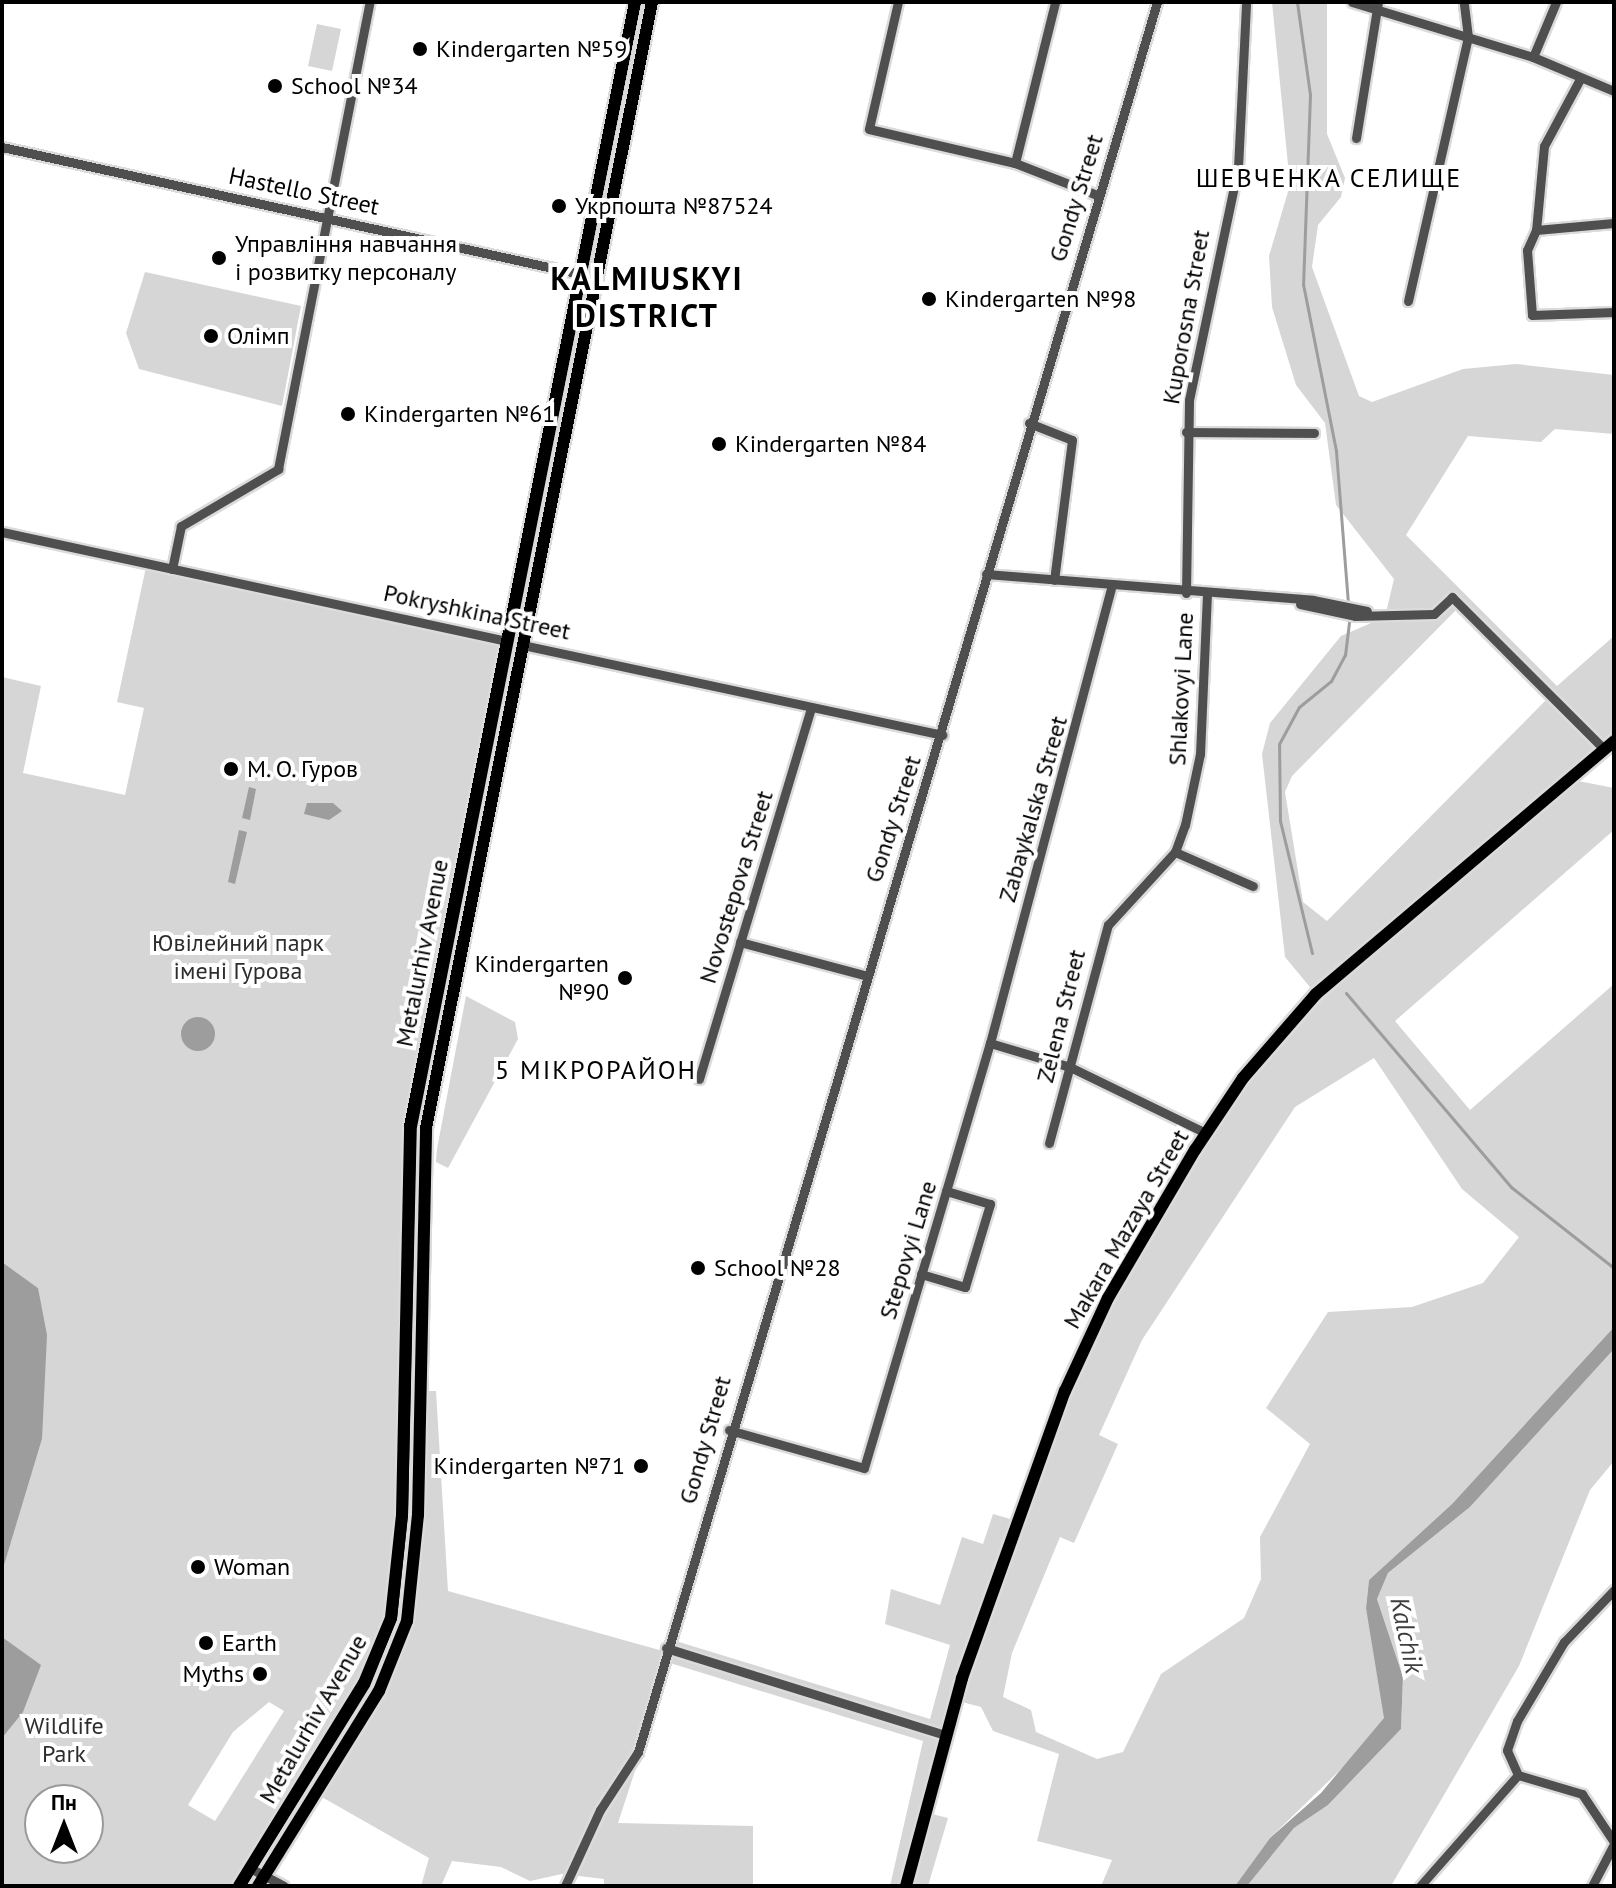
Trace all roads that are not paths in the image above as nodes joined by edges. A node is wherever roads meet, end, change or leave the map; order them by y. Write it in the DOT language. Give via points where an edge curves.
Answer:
graph roads {
  1 [pos="370,2"];
  2 [pos="635,2"];
  3 [pos="652,2"];
  4 [pos="898,2"];
  5 [pos="1055,2"];
  6 [pos="1157,2"];
  7 [pos="1246,2"];
  8 [pos="1352,2"];
  9 [pos="1464,2"];
  10 [pos="1556,2"];
  11 [pos="1377,6"];
  12 [pos="1468,37"];
  13 [pos="1533,57"];
  14 [pos="1580,79"];
  15 [pos="1614,91"];
  16 [pos="1356,138"];
  17 [pos="2,147"];
  18 [pos="1015,163"];
  19 [pos="1097,195"];
  20 [pos="324,218"];
  21 [pos="1614,223"];
  22 [pos="1536,230"];
  23 [pos="580,274"];
  24 [pos="596,277"];
  25 [pos="1408,301"];
  26 [pos="1614,312"];
  27 [pos="1029,423"];
  28 [pos="1186,432"];
  29 [pos="1314,433"];
  30 [pos="2,532"];
  31 [pos="172,569"];
  32 [pos="986,574"];
  33 [pos="1054,580"];
  34 [pos="1112,586"];
  35 [pos="1186,593"];
  36 [pos="1207,595"];
  37 [pos="1300,604"];
  38 [pos="1367,611"];
  39 [pos="507,641"];
  40 [pos="523,645"];
  41 [pos="811,707"];
  42 [pos="942,735"];
  43 [pos="1609,745"];
  44 [pos="1175,852"];
  45 [pos="1253,886"];
  46 [pos="740,942"];
  47 [pos="864,975"];
  48 [pos="990,1043"];
  49 [pos="1070,1067"];
  50 [pos="699,1079"];
  51 [pos="1206,1133"];
  52 [pos="1049,1143"];
  53 [pos="946,1191"];
  54 [pos="921,1274"];
  55 [pos="729,1430"];
  56 [pos="1614,1590"];
  57 [pos="666,1648"];
  58 [pos="945,1735"];
  59 [pos="1518,1775"];
  60 [pos="1614,1843"];
  61 [pos="250,1868"];
  62 [pos="261,1881"];
  63 [pos="239,1886"];
  64 [pos="284,1886"];
  65 [pos="565,1886"];
  66 [pos="906,1886"];
  67 [pos="1420,1886"];
  68 [pos="1592,1886"];
  1 -- 20 [label="street"];
  2 -- 23 [label="main road, Metalurhiv Avenue"];
  3 -- 24 [label="main road, Metalurhiv Avenue"];
  4 -- 18 [label="street" via="869,129"];
  5 -- 18 [label="street"];
  6 -- 19 [label="street, Gondy Street"];
  7 -- 28 [label="street, Kuporosna Street" via="1242,135"];
  8 -- 11 [label="street"];
  9 -- 12 [label="street"];
  10 -- 13 [label="street"];
  11 -- 12 [label="street"];
  11 -- 16 [label="street"];
  12 -- 13 [label="street"];
  12 -- 25 [label="street"];
  13 -- 14 [label="street"];
  14 -- 15 [label="street"];
  14 -- 22 [label="street" via="1544,146"];
  17 -- 20 [label="street, Hastello Street"];
  18 -- 19 [label="street"];
  19 -- 27 [label="street, Gondy Street"];
  20 -- 23 [label="street, Hastello Street"];
  20 -- 31 [label="street" via="278,469 181,526"];
  21 -- 22 [label="street"];
  22 -- 26 [label="street" via="1527,250 1532,315"];
  23 -- 24 [label="main road, Hastello Street"];
  23 -- 39 [label="main road, Metalurhiv Avenue"];
  24 -- 40 [label="main road, Metalurhiv Avenue"];
  27 -- 32 [label="street, Gondy Street"];
  27 -- 33 [label="street" via="1072,440"];
  28 -- 29 [label="street"];
  28 -- 35 [label="street, Kuporosna Street"];
  30 -- 31 [label="street, Pokryshkina Street"];
  31 -- 39 [label="street, Pokryshkina Street"];
  32 -- 33 [label="street, Shlakovyi Lane"];
  32 -- 42 [label="street, Gondy Street"];
  33 -- 34 [label="street, Shlakovyi Lane"];
  34 -- 35 [label="street, Shlakovyi Lane"];
  34 -- 48 [label="street, Zabaykalska Street"];
  35 -- 36 [label="street, Shlakovyi Lane"];
  36 -- 37 [label="street, Shlakovyi Lane"];
  36 -- 44 [label="street, Shlakovyi Lane" via="1200,754"];
  37 -- 38 [label="street, Shlakovyi Lane" via="1356,604"];
  37 -- 38 [label="street, Shlakovyi Lane" via="1355,616"];
  38 -- 43 [label="street, Shlakovyi Lane" via="1434,614 1452,597"];
  39 -- 40 [label="main road, Pokryshkina Street"];
  39 -- 61 [label="main road, Metalurhiv Avenue" via="408,1146 402,1515 391,1618 364,1683"];
  40 -- 41 [label="street, Pokryshkina Street"];
  40 -- 62 [label="main road, Metalurhiv Avenue" via="426,1128 418,1515 407,1621 383,1684"];
  41 -- 42 [label="street, Pokryshkina Street"];
  41 -- 46 [label="street, Novostepova Street"];
  42 -- 47 [label="street, Gondy Street"];
  43 -- 51 [label="main road, Makara Mazaya Street" via="1316,994"];
  44 -- 45 [label="street"];
  44 -- 49 [label="street, Zelena Street" via="1122,904 1098,948"];
  46 -- 47 [label="street"];
  46 -- 50 [label="street, Novostepova Street"];
  47 -- 55 [label="street, Gondy Street"];
  48 -- 49 [label="street"];
  48 -- 53 [label="street, Stepovyi Lane"];
  49 -- 51 [label="street"];
  49 -- 52 [label="street, Zelena Street"];
  51 -- 58 [label="main road, Makara Mazaya Street" via="1088,1337"];
  53 -- 54 [label="street, Stepovyi Lane"];
  53 -- 54 [label="street" via="990,1204 965,1287"];
  54 -- 55 [label="street, Stepovyi Lane" via="864,1468"];
  55 -- 57 [label="street, Gondy Street"];
  56 -- 59 [label="street" via="1550,1661 1512,1730 1508,1757"];
  57 -- 58 [label="street"];
  57 -- 65 [label="street, Gondy Street" via="638,1752 600,1810"];
  58 -- 66 [label="main road, Makara Mazaya Street"];
  59 -- 60 [label="street" via="1582,1794"];
  59 -- 67 [label="street"];
  60 -- 68 [label="street"];
  61 -- 62 [label="street"];
  61 -- 63 [label="main road, Metalurhiv Avenue"];
  62 -- 64 [label="street"];
}
